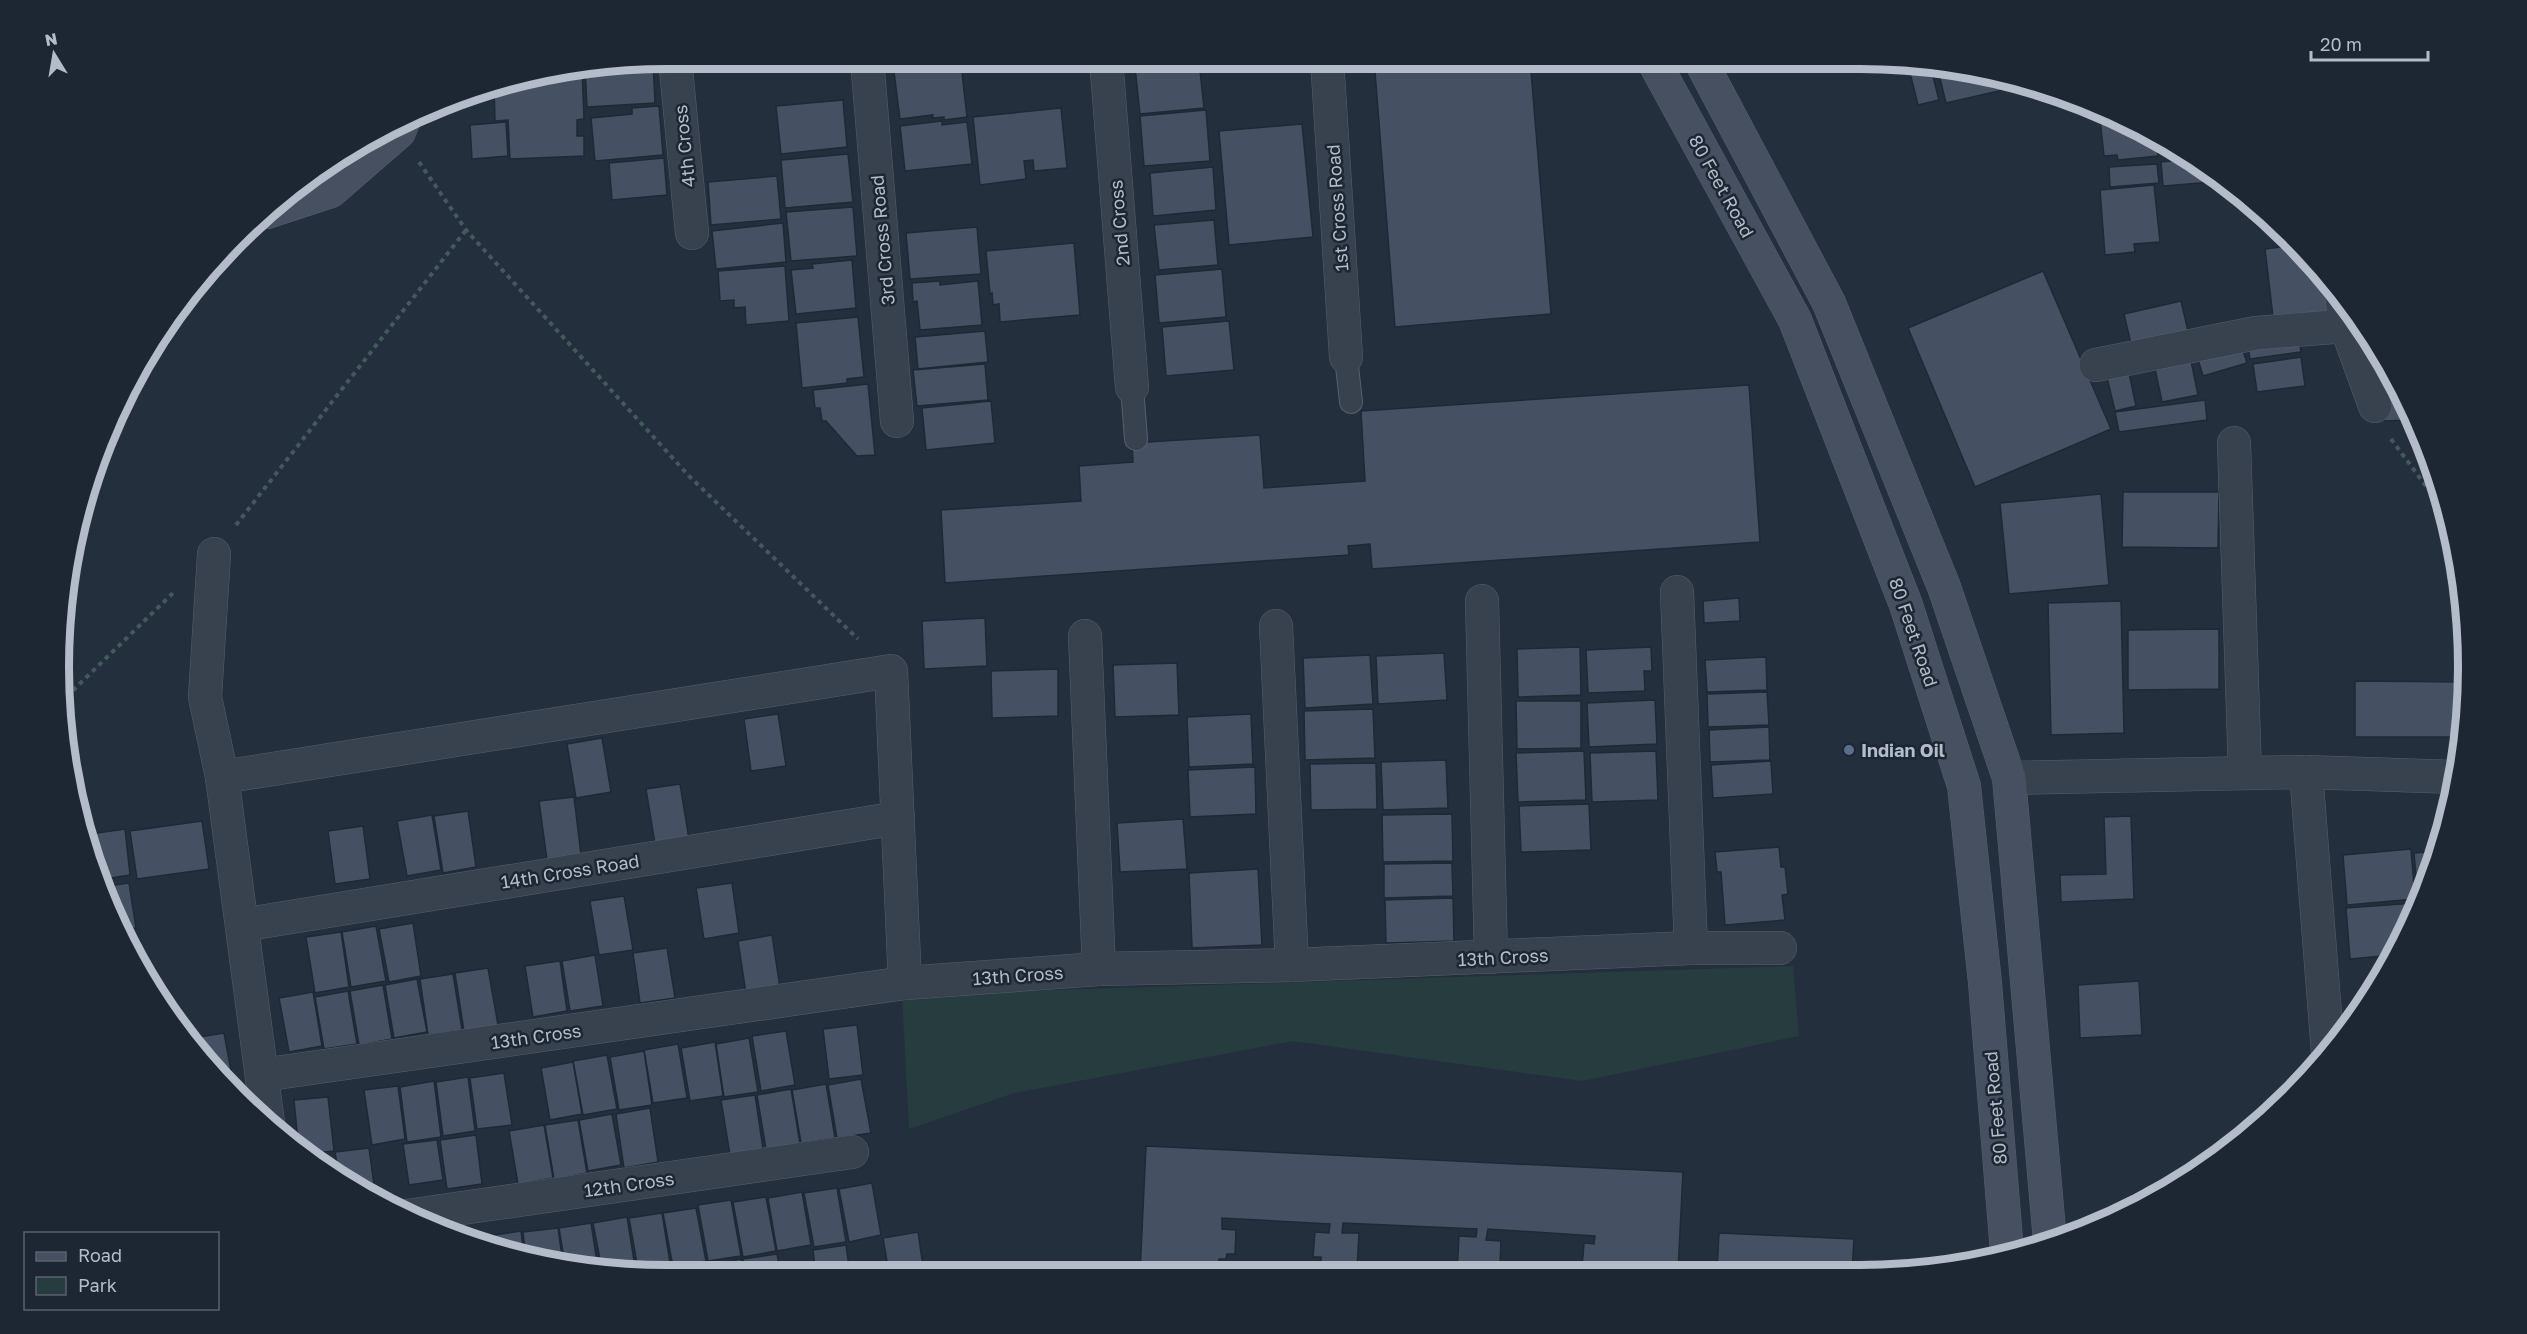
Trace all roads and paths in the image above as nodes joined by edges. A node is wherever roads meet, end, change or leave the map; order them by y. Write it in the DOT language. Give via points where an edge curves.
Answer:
graph roads {
  1 [pos="676,69"];
  2 [pos="868,69"];
  3 [pos="1107,69"];
  4 [pos="1329,69"];
  5 [pos="1658,69"];
  6 [pos="1705,69"];
  7 [pos="403,131"];
  8 [pos="388,138"];
  9 [pos="288,205"];
  10 [pos="466,230"];
  11 [pos="692,233"];
  12 [pos="2342,314"];
  13 [pos="2346,320"];
  14 [pos="1346,357"];
  15 [pos="2096,364"];
  16 [pos="1132,387"];
  17 [pos="1351,402"];
  18 [pos="2375,406"];
  19 [pos="897,421"];
  20 [pos="1136,439"];
  21 [pos="2234,443"];
  22 [pos="2432,495"];
  23 [pos="214,554"];
  24 [pos="1944,586"];
  25 [pos="1677,592"];
  26 [pos="1482,601"];
  27 [pos="1906,604"];
  28 [pos="1276,626"];
  29 [pos="1085,636"];
  30 [pos="891,671"];
  31 [pos="70,694"];
  32 [pos="2246,772"];
  33 [pos="2306,772"];
  34 [pos="222,777"];
  35 [pos="2448,777"];
  36 [pos="2009,778"];
  37 [pos="898,818"];
  38 [pos="242,925"];
  39 [pos="1691,948"];
  40 [pos="1780,948"];
  41 [pos="1491,957"];
  42 [pos="1292,965"];
  43 [pos="1099,969"];
  44 [pos="904,983"];
  45 [pos="2327,1040"];
  46 [pos="262,1075"];
  47 [pos="266,1111"];
  48 [pos="852,1152"];
  49 [pos="426,1213"];
  50 [pos="2049,1234"];
  51 [pos="2007,1247"];
  1 -- 11 [label="street, 4th Cross"];
  2 -- 19 [label="street, 3rd Cross Road"];
  3 -- 16 [label="street, 2nd Cross"];
  4 -- 14 [label="street, 1st Cross Road"];
  5 -- 27 [label="main road, 80 Feet Road" via="1795,320"];
  6 -- 24 [label="main road" via="1829,303"];
  7 -- 10 [label="path"];
  8 -- 9 [label="main road" via="331,191"];
  10 -- 23 [label="path"];
  10 -- 30 [label="path" via="689,476"];
  12 -- 15 [label="street"];
  13 -- 18 [label="street"];
  14 -- 17 [label="lane"];
  16 -- 20 [label="lane"];
  18 -- 22 [label="path" via="2395,445"];
  21 -- 32 [label="street"];
  23 -- 31 [label="path"];
  23 -- 34 [label="street" via="206,697"];
  24 -- 27 [label="main road"];
  24 -- 36 [label="main road"];
  25 -- 39 [label="street"];
  26 -- 41 [label="street"];
  27 -- 51 [label="main road, 80 Feet Road" via="1964,786"];
  28 -- 42 [label="street"];
  29 -- 43 [label="street"];
  30 -- 34 [label="street"];
  30 -- 37 [label="street"];
  32 -- 33 [label="street"];
  32 -- 36 [label="street"];
  33 -- 35 [label="street"];
  33 -- 45 [label="street"];
  34 -- 38 [label="street"];
  36 -- 50 [label="main road"];
  37 -- 38 [label="street, 14th Cross Road"];
  37 -- 44 [label="street"];
  38 -- 46 [label="street"];
  39 -- 40 [label="street, 13th Cross"];
  39 -- 41 [label="street, 13th Cross"];
  41 -- 42 [label="street, 13th Cross"];
  42 -- 43 [label="street, 13th Cross"];
  43 -- 44 [label="street, 13th Cross"];
  44 -- 46 [label="street, 13th Cross"];
  46 -- 47 [label="street"];
  48 -- 49 [label="street, 12th Cross"];
}
